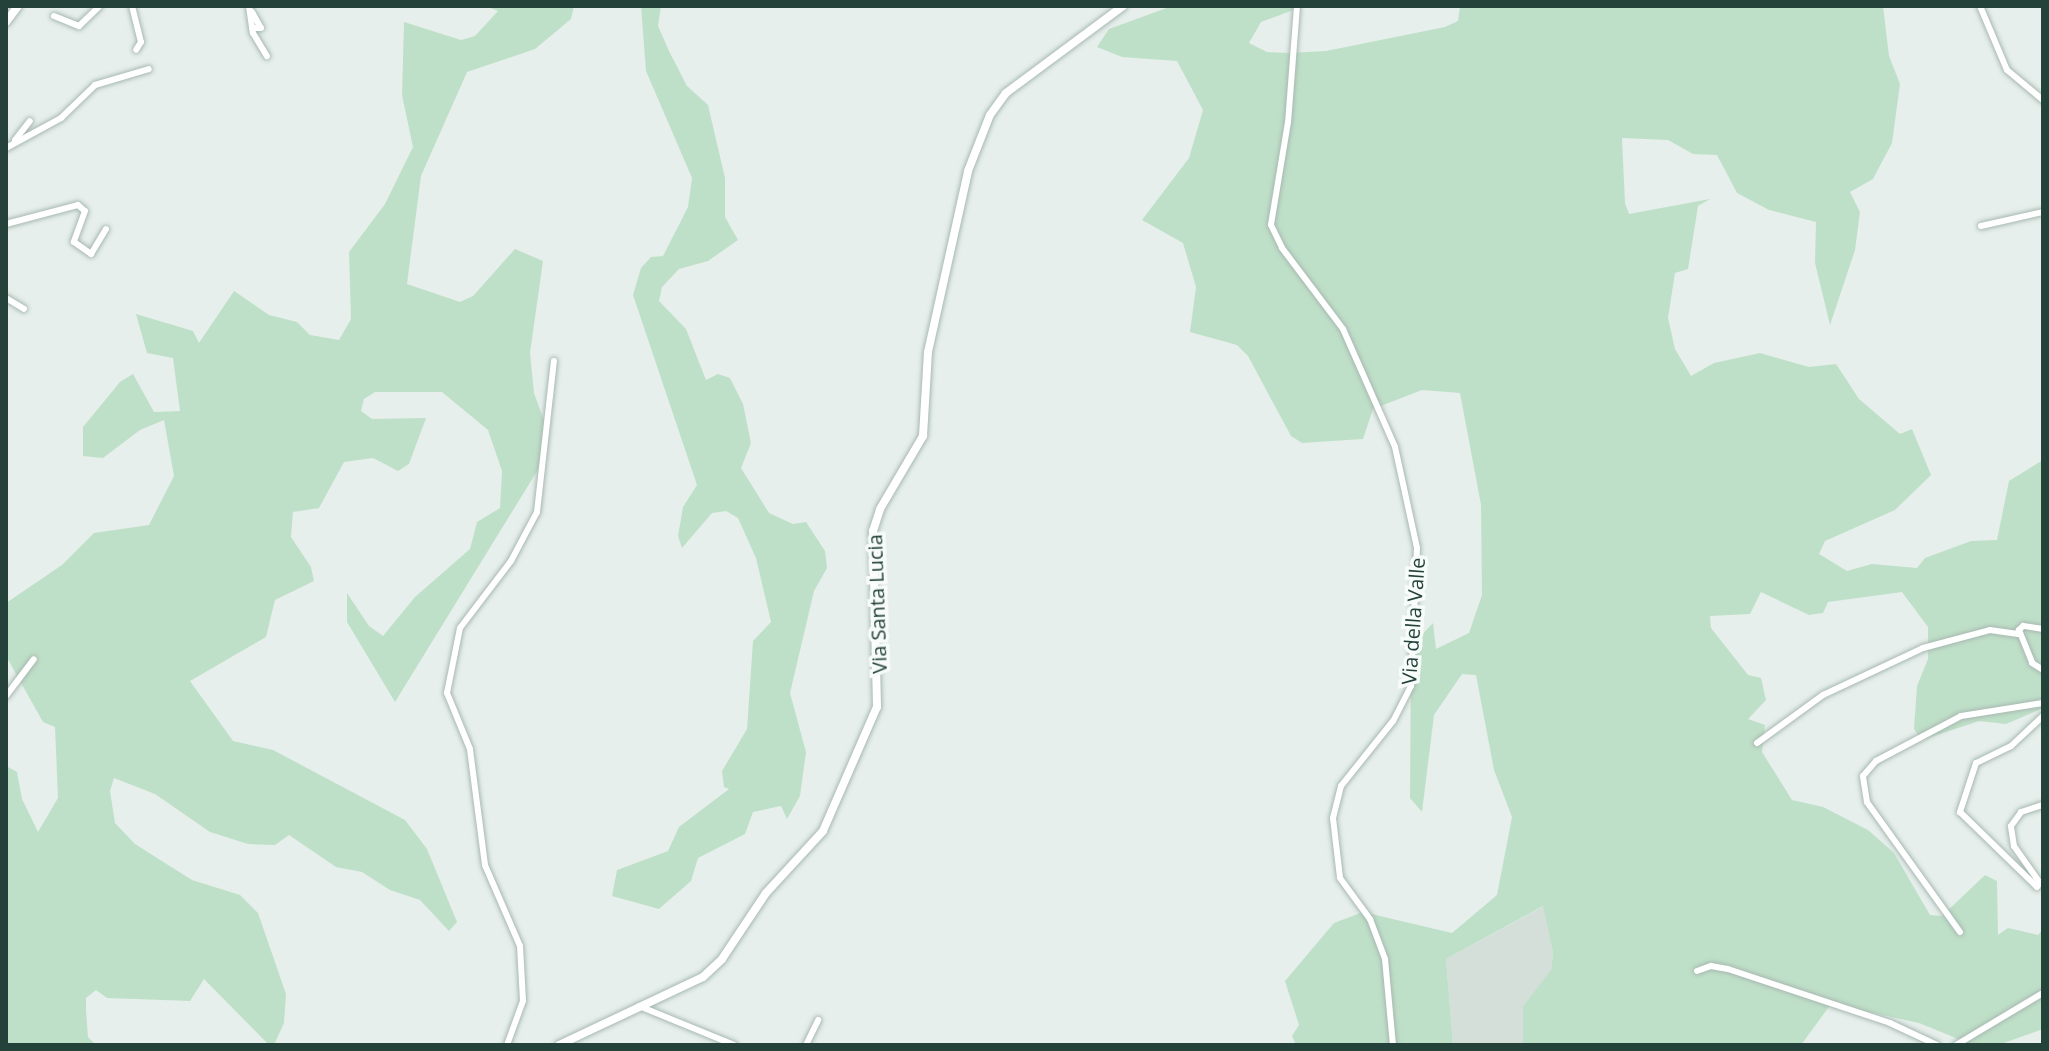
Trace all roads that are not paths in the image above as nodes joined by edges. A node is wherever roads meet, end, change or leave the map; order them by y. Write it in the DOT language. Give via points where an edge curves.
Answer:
graph roads {
  1 [pos="18,6"];
  2 [pos="100,6"];
  3 [pos="132,6"];
  4 [pos="1123,6"];
  5 [pos="1297,6"];
  6 [pos="1980,6"];
  7 [pos="250,8"];
  8 [pos="54,16"];
  9 [pos="6,22"];
  10 [pos="136,50"];
  11 [pos="267,56"];
  12 [pos="149,69"];
  13 [pos="2043,100"];
  14 [pos="30,121"];
  15 [pos="7,148"];
  16 [pos="2043,212"];
  17 [pos="6,224"];
  18 [pos="1981,226"];
  19 [pos="106,229"];
  20 [pos="6,298"];
  21 [pos="24,309"];
  22 [pos="554,361"];
  23 [pos="2043,629"];
  24 [pos="2020,634"];
  25 [pos="34,659"];
  26 [pos="2043,670"];
  27 [pos="6,696"];
  28 [pos="2043,703"];
  29 [pos="2042,717"];
  30 [pos="1757,743"];
  31 [pos="2043,805"];
  32 [pos="2041,886"];
  33 [pos="1960,932"];
  34 [pos="1697,971"];
  35 [pos="2043,993"];
  36 [pos="639,1006"];
  37 [pos="818,1020"];
  38 [pos="507,1045"];
  39 [pos="559,1045"];
  40 [pos="734,1045"];
  41 [pos="806,1045"];
  42 [pos="1393,1045"];
  43 [pos="1937,1045"];
  44 [pos="1956,1045"];
  1 -- 9 [label="street"];
  2 -- 8 [label="street" via="79,26"];
  3 -- 10 [label="street" via="141,42"];
  4 -- 36 [label="street, Via Santa Lucia" via="1006,93 987,120 968,171 928,352 923,436 880,509 873,531 877,707 825,827 766,893 712,970"];
  5 -- 42 [label="street, Via della Valle" via="1288,122 1271,225 1282,248 1340,323 1395,447 1417,548 1411,686 1393,721 1343,783 1333,818 1340,878 1370,919 1385,959"];
  6 -- 13 [label="street" via="2005,68"];
  7 -- 11 [label="street" via="252,28"];
  12 -- 15 [label="street" via="95,85 61,118"];
  14 -- 15 [label="street"];
  16 -- 18 [label="street"];
  17 -- 19 [label="street" via="78,205 85,211 74,242 91,254"];
  20 -- 21 [label="street"];
  22 -- 38 [label="street" via="548,452 537,512 511,561 460,628 447,693 470,749 485,865 520,946 523,1001"];
  23 -- 24 [label="street" via="2023,626"];
  24 -- 26 [label="street" via="2032,663"];
  24 -- 30 [label="street" via="1990,630 1923,648 1823,695"];
  25 -- 27 [label="street"];
  28 -- 33 [label="street" via="1961,716 1876,761 1864,773 1867,802"];
  29 -- 32 [label="street" via="2011,746 1978,761 1960,810 1963,820 2031,884"];
  31 -- 32 [label="street" via="2021,812 2011,826 2016,851"];
  34 -- 43 [label="street" via="1711,966 1728,969 1890,1023"];
  35 -- 44 [label="street"];
  36 -- 39 [label="street, Via Santa Lucia"];
  36 -- 40 [label="street"];
  37 -- 41 [label="street"];
}
